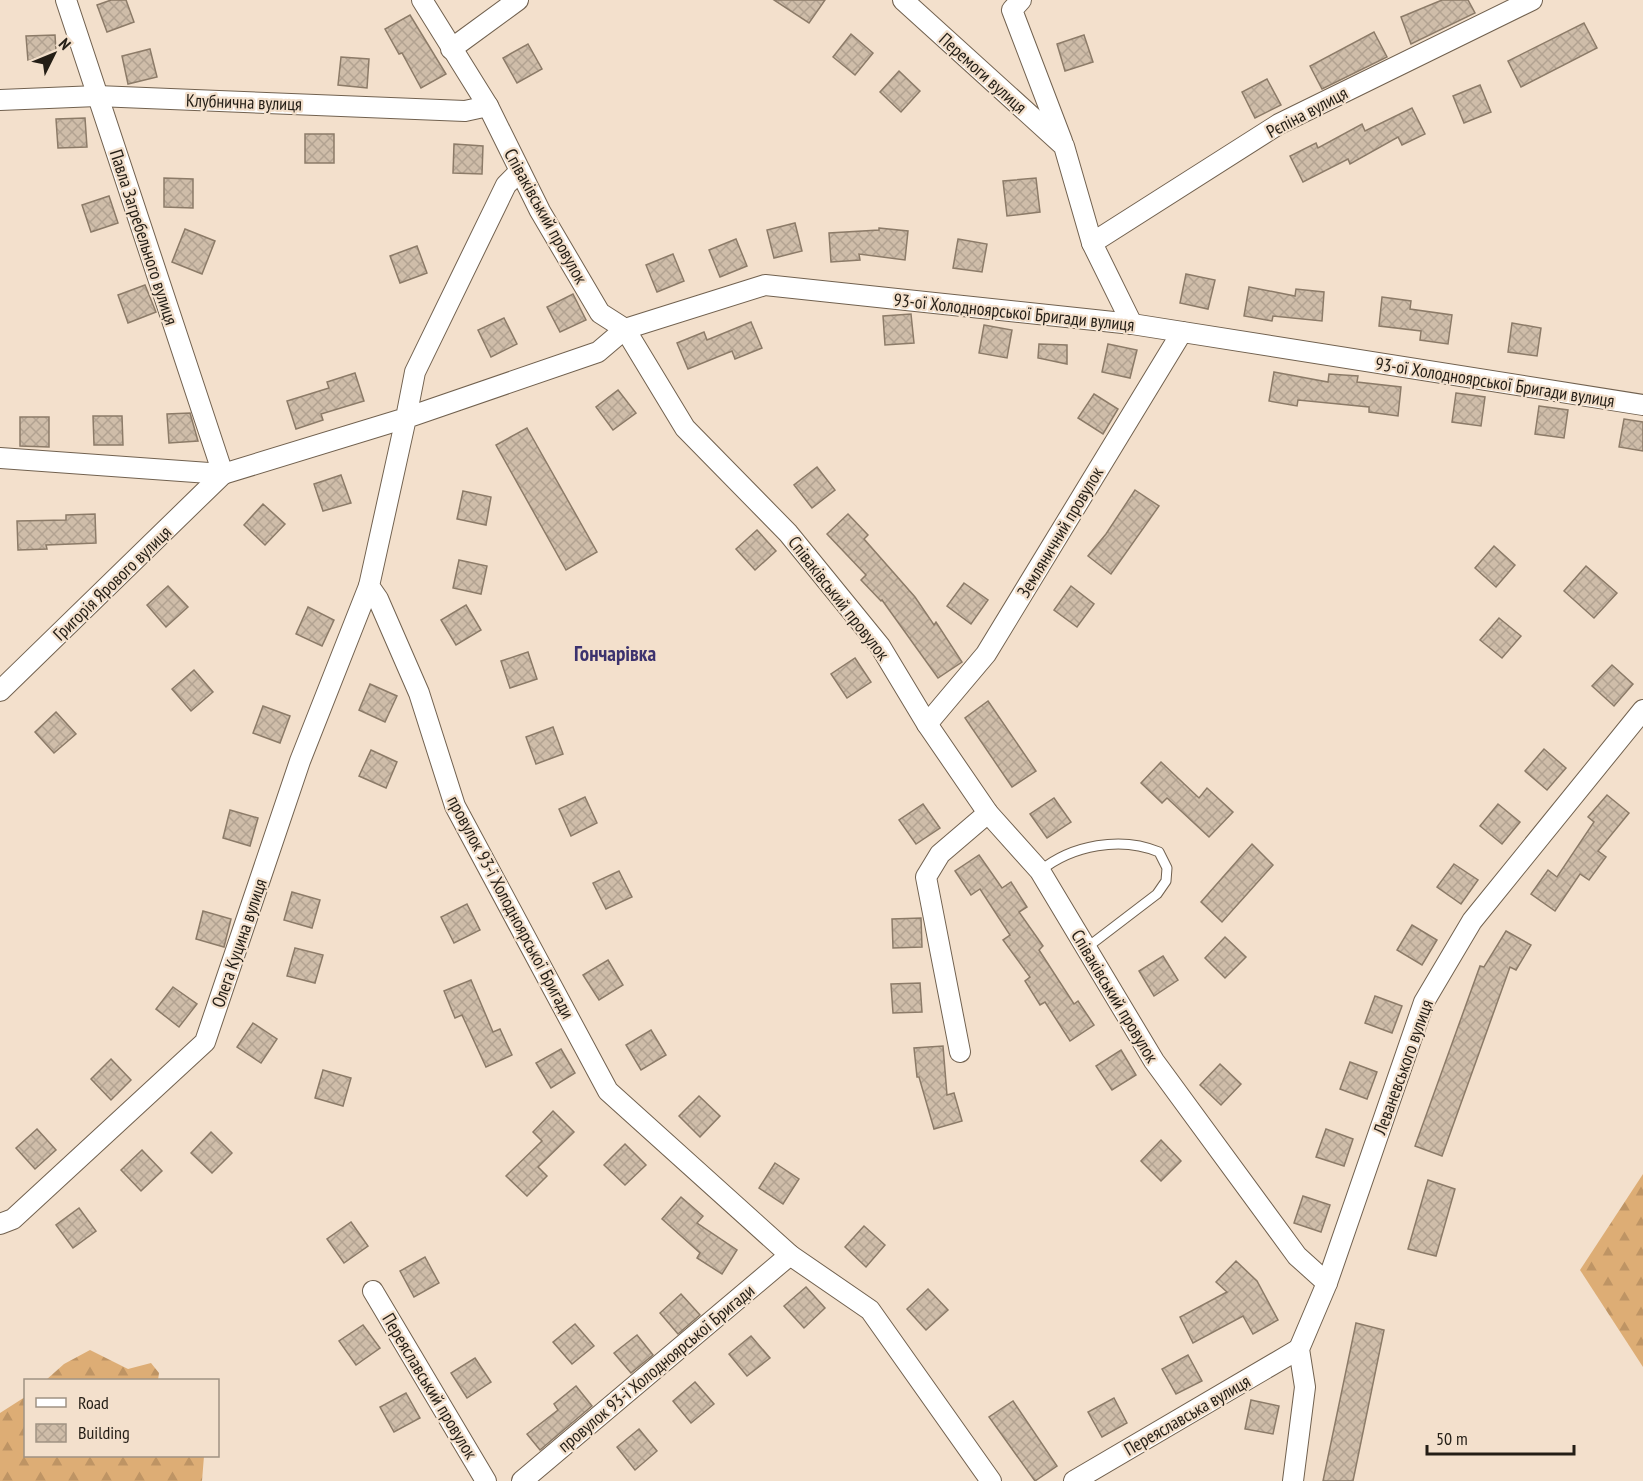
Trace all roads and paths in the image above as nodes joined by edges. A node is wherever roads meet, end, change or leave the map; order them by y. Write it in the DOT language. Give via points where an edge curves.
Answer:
graph roads {
  1 [pos="66,0"];
  2 [pos="422,0"];
  3 [pos="518,0"];
  4 [pos="903,0"];
  5 [pos="1020,0"];
  6 [pos="1532,0"];
  7 [pos="451,49"];
  8 [pos="97,96"];
  9 [pos="0,100"];
  10 [pos="488,106"];
  11 [pos="1064,146"];
  12 [pos="520,171"];
  13 [pos="1092,243"];
  14 [pos="1132,324"];
  15 [pos="625,329"];
  16 [pos="1182,332"];
  17 [pos="1643,405"];
  18 [pos="406,418"];
  19 [pos="0,458"];
  20 [pos="223,474"];
  21 [pos="369,586"];
  22 [pos="0,692"];
  23 [pos="1643,710"];
  24 [pos="927,724"];
  25 [pos="988,813"];
  26 [pos="1040,871"];
  27 [pos="1085,949"];
  28 [pos="960,1052"];
  29 [pos="0,1224"];
  30 [pos="790,1255"];
  31 [pos="1327,1283"];
  32 [pos="373,1291"];
  33 [pos="1299,1349"];
  34 [pos="486,1481"];
  35 [pos="522,1481"];
  36 [pos="991,1481"];
  37 [pos="1074,1481"];
  38 [pos="1293,1481"];
  1 -- 8 [label="street, Павла Загребельного вулиця"];
  2 -- 7 [label="street, Співаківський провулок"];
  3 -- 7 [label="street"];
  4 -- 11 [label="street, Перемоги вулиця"];
  5 -- 11 [label="street, Перемоги вулиця" via="1012,10"];
  6 -- 13 [label="street, Рєпіна вулиця" via="1279,124"];
  7 -- 10 [label="street, Співаківський провулок"];
  8 -- 9 [label="street, Клубнична вулиця"];
  8 -- 10 [label="street, Клубнична вулиця" via="465,111"];
  8 -- 20 [label="street, Павла Загребельного вулиця"];
  10 -- 12 [label="street, Співаківський провулок"];
  11 -- 13 [label="street, Перемоги вулиця"];
  12 -- 15 [label="street, Співаківський провулок" via="600,313"];
  12 -- 18 [label="street" via="506,184 415,372"];
  13 -- 14 [label="street, Перемоги вулиця"];
  14 -- 15 [label="street, 93-ої Холодноярської Бригади вулиця" via="765,285"];
  14 -- 16 [label="street, 93-ої Холодноярської Бригади вулиця"];
  15 -- 18 [label="street, 93-ої Холодноярської Бригади вулиця" via="598,352"];
  15 -- 24 [label="street, Співаківський провулок" via="685,428 788,533 880,646"];
  16 -- 17 [label="street, 93-ої Холодноярської Бригади вулиця"];
  16 -- 24 [label="street, Земляничний провулок" via="986,654"];
  18 -- 20 [label="street, 93-ої Холодноярської Бригади вулиця"];
  18 -- 21 [label="street"];
  19 -- 20 [label="street, 93-ої Холодноярської Бригади вулиця"];
  20 -- 22 [label="street, Григорія Ярового вулиця"];
  21 -- 29 [label="street, Олега Куцина вулиця" via="300,761 205,1042 12,1219"];
  21 -- 30 [label="street, провулок 93-ї Холодноярської Бригади" via="419,693 455,806 608,1091"];
  23 -- 31 [label="street, Леваневського вулиця" via="1472,921 1446,962 1424,1002"];
  24 -- 25 [label="street, Співаківський провулок"];
  25 -- 26 [label="street, Співаківський провулок"];
  25 -- 28 [label="street" via="940,854 926,877"];
  26 -- 27 [label="street, Співаківський провулок"];
  26 -- 27 [label="lane" via="1048,863 1110,844 1129,843 1159,852 1167,868 1166,880 1157,894"];
  27 -- 31 [label="street, Співаківський провулок" via="1154,1061 1297,1256"];
  30 -- 35 [label="street, провулок 93-ї Холодноярської Бригади"];
  30 -- 36 [label="street, провулок 93-ї Холодноярської Бригади" via="870,1310"];
  31 -- 33 [label="street, Леваневського вулиця"];
  32 -- 34 [label="street, Переяславський провулок"];
  33 -- 37 [label="street, Переяславська вулиця"];
  33 -- 38 [label="street" via="1305,1387"];
}
